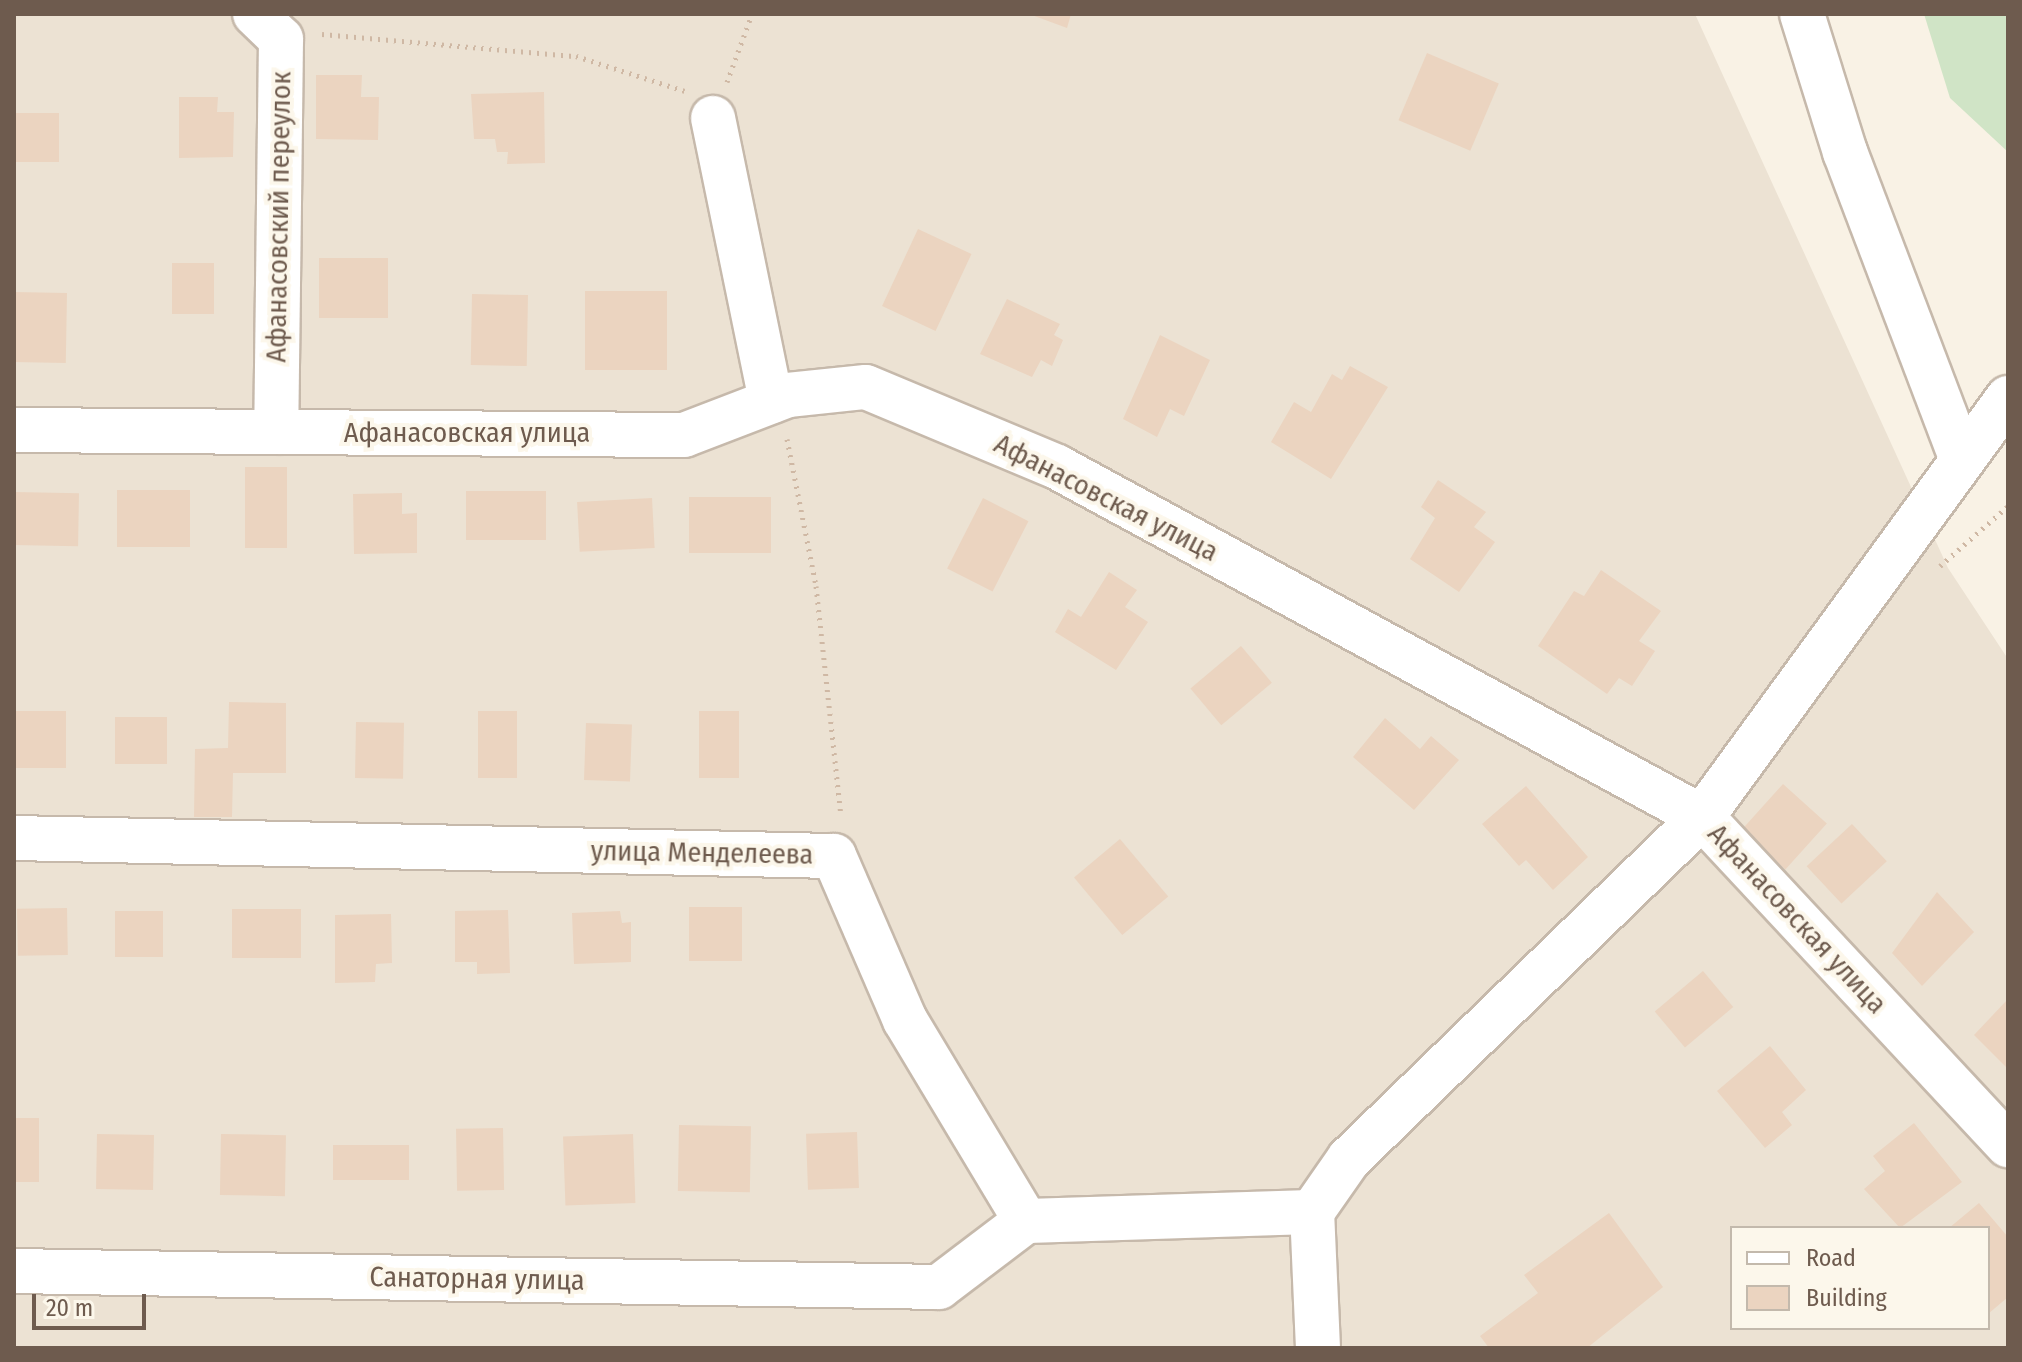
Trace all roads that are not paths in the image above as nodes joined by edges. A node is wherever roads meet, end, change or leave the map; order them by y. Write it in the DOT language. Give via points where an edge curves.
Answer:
graph roads {
  1 [pos="1802,14"];
  2 [pos="268,27"];
  3 [pos="713,118"];
  4 [pos="2008,398"];
  5 [pos="771,401"];
  6 [pos="14,430"];
  7 [pos="276,432"];
  8 [pos="1962,460"];
  9 [pos="1702,817"];
  10 [pos="14,838"];
  11 [pos="2008,1145"];
  12 [pos="1312,1212"];
  13 [pos="1026,1221"];
  14 [pos="14,1271"];
  15 [pos="1318,1348"];
  1 -- 8 [label="street" via="1845,152"];
  2 -- 7 [label="street, Афанасовский переулок"];
  3 -- 5 [label="street"];
  4 -- 8 [label="street"];
  5 -- 7 [label="street, Афанасовская улица" via="684,435"];
  5 -- 9 [label="street, Афанасовская улица" via="866,387 1057,467"];
  6 -- 7 [label="street, Афанасовская улица"];
  8 -- 9 [label="street"];
  9 -- 11 [label="street, Афанасовская улица"];
  9 -- 12 [label="street" via="1349,1159"];
  10 -- 13 [label="street, улица Менделеева" via="834,856 905,1020"];
  12 -- 13 [label="street"];
  12 -- 15 [label="street"];
  13 -- 14 [label="street, Санаторная улица" via="939,1287"];
}
